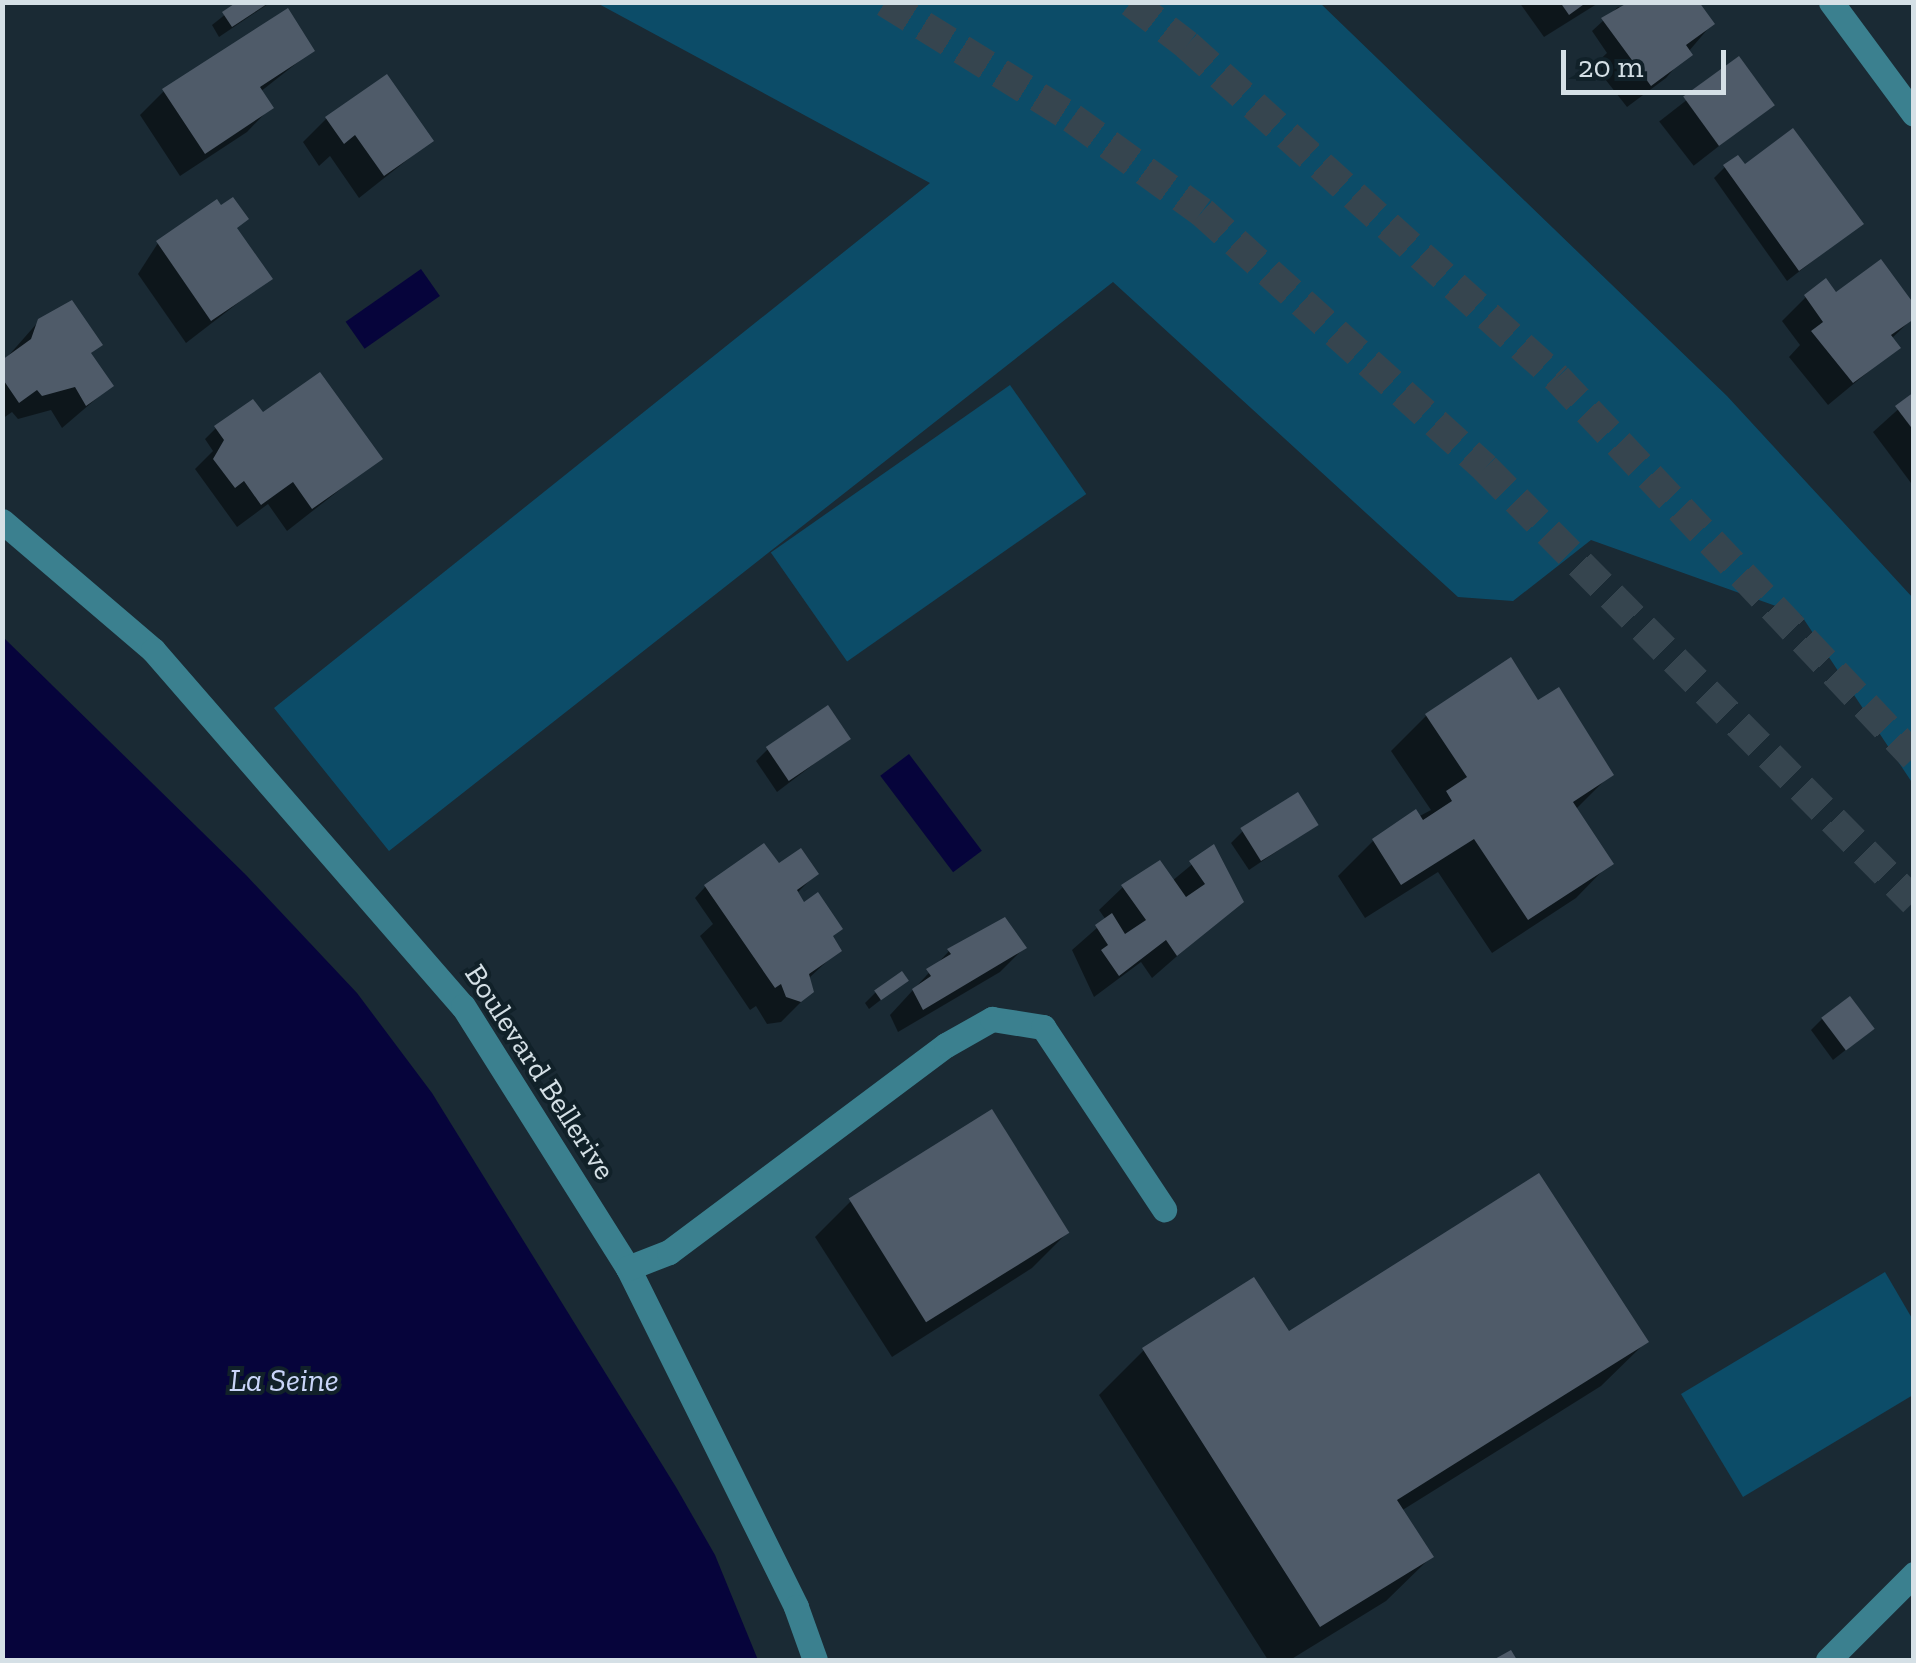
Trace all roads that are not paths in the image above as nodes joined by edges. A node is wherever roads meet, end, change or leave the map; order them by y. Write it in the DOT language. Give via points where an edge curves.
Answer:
graph roads {
  1 [pos="1831,2"];
  2 [pos="1914,114"];
  3 [pos="2,521"];
  4 [pos="1164,1210"];
  5 [pos="628,1268"];
  6 [pos="1914,1574"];
  7 [pos="815,1660"];
  8 [pos="1828,1660"];
  1 -- 2 [label="street"];
  3 -- 5 [label="street, Boulevard Bellerive" via="154,650 463,1006"];
  4 -- 5 [label="street" via="1043,1026 992,1019 946,1046 669,1252"];
  5 -- 7 [label="street, Boulevard Bellerive" via="796,1608"];
  6 -- 8 [label="street"];
}
